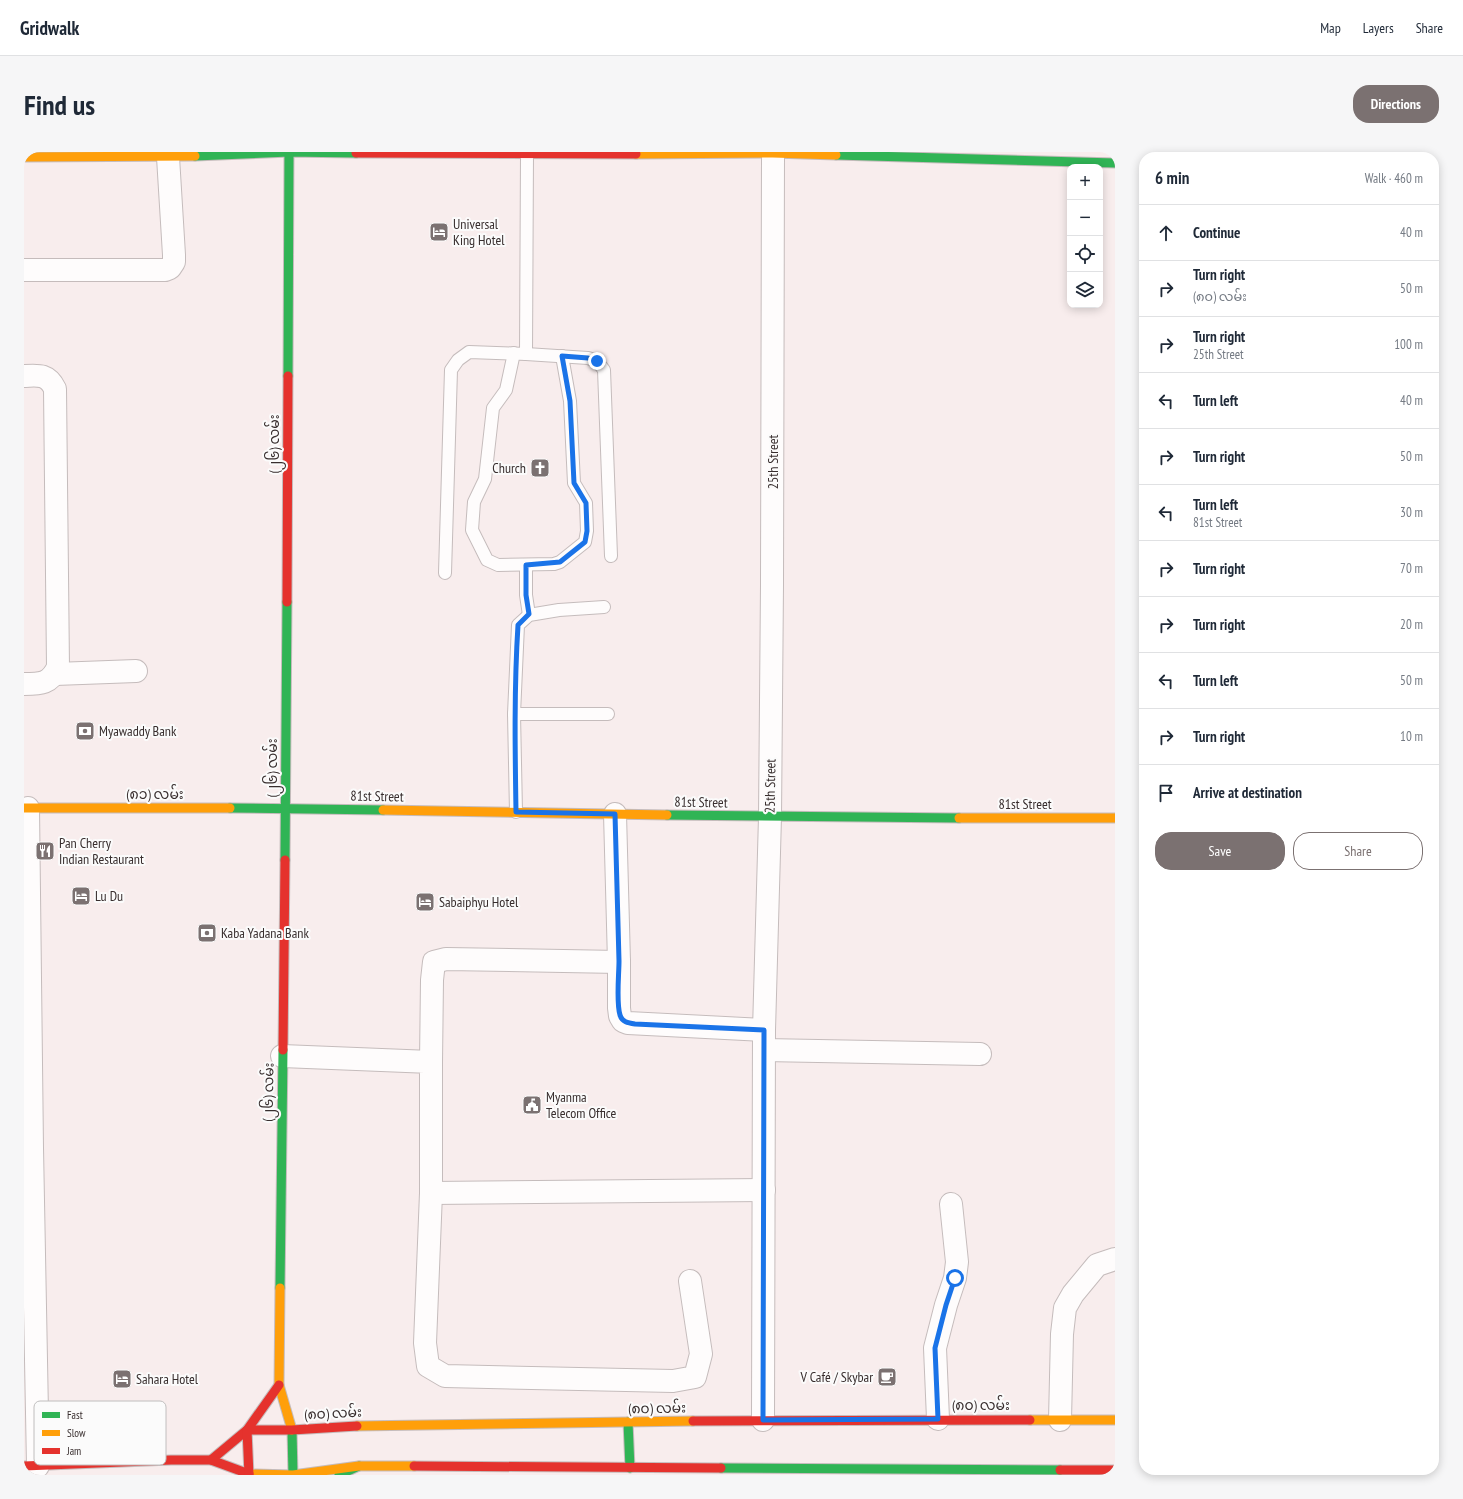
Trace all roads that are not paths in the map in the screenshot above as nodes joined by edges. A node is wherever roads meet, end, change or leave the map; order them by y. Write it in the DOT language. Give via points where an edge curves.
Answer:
graph roads {
  1 [pos="289,152"];
  2 [pos="773,152"];
  3 [pos="527,154"];
  4 [pos="168,157"];
  5 [pos="24,158"];
  6 [pos="1115,163"];
  7 [pos="24,270"];
  8 [pos="520,354"];
  9 [pos="562,356"];
  10 [pos="24,376"];
  11 [pos="611,556"];
  12 [pos="526,565"];
  13 [pos="445,573"];
  14 [pos="604,607"];
  15 [pos="529,614"];
  16 [pos="136,671"];
  17 [pos="55,674"];
  18 [pos="24,684"];
  19 [pos="514,714"];
  20 [pos="608,714"];
  21 [pos="26,808"];
  22 [pos="286,808"];
  23 [pos="516,812"];
  24 [pos="615,814"];
  25 [pos="770,817"];
  26 [pos="1115,818"];
  27 [pos="619,962"];
  28 [pos="27,1004"];
  29 [pos="764,1040"];
  30 [pos="980,1054"];
  31 [pos="282,1056"];
  32 [pos="431,1062"];
  33 [pos="28,1148"];
  34 [pos="764,1190"];
  35 [pos="431,1193"];
  36 [pos="951,1204"];
  37 [pos="1115,1259"];
  38 [pos="690,1281"];
  39 [pos="279,1385"];
  40 [pos="938,1419"];
  41 [pos="763,1420"];
  42 [pos="1060,1420"];
  43 [pos="1115,1420"];
  44 [pos="628,1422"];
  45 [pos="247,1430"];
  46 [pos="292,1430"];
  47 [pos="166,1460"];
  48 [pos="211,1460"];
  49 [pos="119,1465"];
  50 [pos="31,1466"];
  51 [pos="359,1466"];
  52 [pos="630,1468"];
  53 [pos="78,1469"];
  54 [pos="1115,1470"];
  55 [pos="249,1475"];
  56 [pos="293,1475"];
  57 [pos="340,1475"];
  1 -- 3 [label="main road"];
  1 -- 4 [label="main road"];
  1 -- 22 [label="main road, (၂၆) လမ်း"];
  2 -- 3 [label="main road"];
  2 -- 6 [label="main road"];
  2 -- 25 [label="street, 25th Street"];
  3 -- 8 [label="lane"];
  4 -- 5 [label="main road"];
  4 -- 7 [label="street" via="174,255 174,262 170,268"];
  8 -- 9 [label="lane"];
  8 -- 12 [label="lane" via="506,390 493,408 484,478 474,502 472,530 487,560 498,565"];
  8 -- 13 [label="lane" via="469,352 458,360 451,370"];
  9 -- 11 [label="lane" via="588,358 597,361 604,370"];
  9 -- 12 [label="lane" via="570,401 574,483 586,503 587,531 585,542 560,562"];
  10 -- 17 [label="street" via="44,377 55,389 58,667"];
  12 -- 15 [label="lane"];
  14 -- 15 [label="lane"];
  15 -- 19 [label="lane" via="518,625"];
  16 -- 17 [label="street"];
  17 -- 18 [label="street" via="45,682"];
  19 -- 20 [label="lane"];
  19 -- 23 [label="lane"];
  21 -- 22 [label="main road, (၈၁) လမ်း"];
  21 -- 28 [label="street"];
  22 -- 23 [label="main road, 81st Street"];
  22 -- 31 [label="main road, (၂၆) လမ်း"];
  23 -- 24 [label="main road, 81st Street"];
  24 -- 25 [label="main road, 81st Street"];
  24 -- 27 [label="street"];
  25 -- 26 [label="main road, 81st Street"];
  25 -- 29 [label="street, 25th Street"];
  27 -- 29 [label="street" via="619,1008 623,1021"];
  27 -- 32 [label="street" via="446,959 434,962"];
  28 -- 33 [label="street"];
  29 -- 30 [label="street"];
  29 -- 34 [label="street, 25th Street"];
  31 -- 32 [label="street"];
  31 -- 39 [label="main road, (၂၆) လမ်း"];
  32 -- 35 [label="street"];
  33 -- 50 [label="street"];
  34 -- 35 [label="street"];
  34 -- 41 [label="street, 25th Street"];
  35 -- 38 [label="street" via="425,1343 428,1366 445,1376 673,1381 695,1377 701,1354"];
  36 -- 40 [label="street" via="956,1262 955,1278 935,1348"];
  37 -- 42 [label="street" via="1097,1265 1065,1308"];
  39 -- 45 [label="main road"];
  39 -- 46 [label="main road, (၂၆) လမ်း"];
  40 -- 41 [label="main road, (၈၀) လမ်း"];
  40 -- 42 [label="main road, (၈၀) လမ်း"];
  41 -- 44 [label="main road, (၈၀) လမ်း"];
  42 -- 43 [label="main road, (၈၀) လမ်း"];
  44 -- 46 [label="main road, (၈၀) လမ်း" via="341,1426"];
  44 -- 52 [label="main road"];
  45 -- 46 [label="main road, (၈၀) လမ်း"];
  45 -- 48 [label="main road"];
  45 -- 55 [label="main road"];
  46 -- 56 [label="main road, (၂၆) လမ်း"];
  47 -- 48 [label="main road"];
  48 -- 55 [label="main road"];
  49 -- 53 [label="main road"];
  50 -- 53 [label="main road"];
  51 -- 52 [label="main road"];
  51 -- 56 [label="main road"];
  51 -- 57 [label="main road"];
  52 -- 54 [label="main road"];
  55 -- 56 [label="main road"];
}
